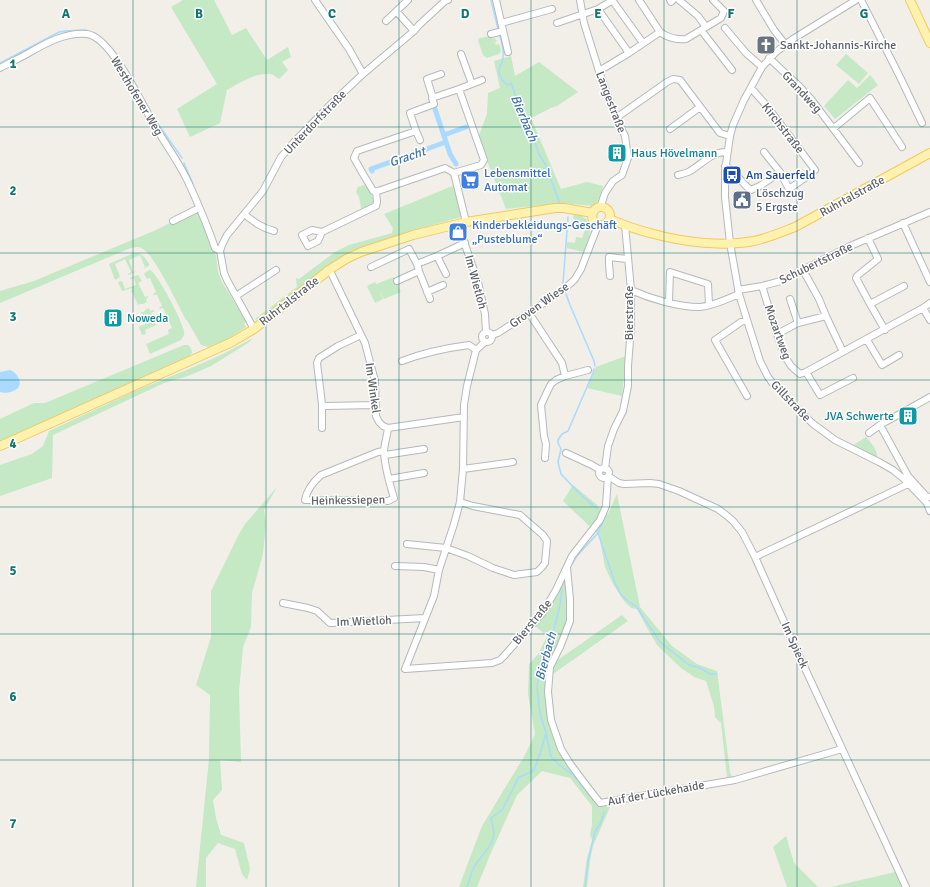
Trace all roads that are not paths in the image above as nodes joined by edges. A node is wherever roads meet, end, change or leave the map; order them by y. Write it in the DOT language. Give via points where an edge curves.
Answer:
graph roads {
  1 [pos="315,0"];
  2 [pos="408,0"];
  3 [pos="448,0"];
  4 [pos="496,0"];
  5 [pos="580,0"];
  6 [pos="612,0"];
  7 [pos="639,0"];
  8 [pos="670,0"];
  9 [pos="673,0"];
  10 [pos="679,0"];
  11 [pos="714,0"];
  12 [pos="757,0"];
  13 [pos="856,0"];
  14 [pos="861,0"];
  15 [pos="910,0"];
  16 [pos="552,9"];
  17 [pos="598,9"];
  18 [pos="397,12"];
  19 [pos="582,14"];
  20 [pos="386,21"];
  21 [pos="501,23"];
  22 [pos="557,23"];
  23 [pos="725,28"];
  24 [pos="703,29"];
  25 [pos="414,31"];
  26 [pos="660,32"];
  27 [pos="643,43"];
  28 [pos="930,43"];
  29 [pos="785,44"];
  30 [pos="508,52"];
  31 [pos="629,53"];
  32 [pos="461,54"];
  33 [pos="769,58"];
  34 [pos="762,67"];
  35 [pos="0,68"];
  36 [pos="732,70"];
  37 [pos="599,71"];
  38 [pos="363,74"];
  39 [pos="441,74"];
  40 [pos="482,80"];
  41 [pos="472,84"];
  42 [pos="750,88"];
  43 [pos="459,89"];
  44 [pos="433,98"];
  45 [pos="700,107"];
  46 [pos="616,118"];
  47 [pos="922,123"];
  48 [pos="834,128"];
  49 [pos="670,129"];
  50 [pos="416,131"];
  51 [pos="730,136"];
  52 [pos="420,140"];
  53 [pos="902,147"];
  54 [pos="727,152"];
  55 [pos="764,152"];
  56 [pos="930,153"];
  57 [pos="859,162"];
  58 [pos="726,166"];
  59 [pos="780,172"];
  60 [pos="454,173"];
  61 [pos="678,175"];
  62 [pos="376,191"];
  63 [pos="199,208"];
  64 [pos="600,208"];
  65 [pos="930,212"];
  66 [pos="593,213"];
  67 [pos="244,214"];
  68 [pos="609,220"];
  69 [pos="173,221"];
  70 [pos="466,222"];
  71 [pos="903,223"];
  72 [pos="598,225"];
  73 [pos="625,225"];
  74 [pos="274,231"];
  75 [pos="322,232"];
  76 [pos="461,233"];
  77 [pos="868,238"];
  78 [pos="465,243"];
  79 [pos="730,243"];
  80 [pos="220,251"];
  81 [pos="437,256"];
  82 [pos="627,259"];
  83 [pos="417,264"];
  84 [pos="371,267"];
  85 [pos="276,270"];
  86 [pos="803,270"];
  87 [pos="419,271"];
  88 [pos="446,274"];
  89 [pos="332,275"];
  90 [pos="610,276"];
  91 [pos="397,281"];
  92 [pos="930,282"];
  93 [pos="443,285"];
  94 [pos="762,286"];
  95 [pos="904,286"];
  96 [pos="630,290"];
  97 [pos="427,292"];
  98 [pos="739,292"];
  99 [pos="236,296"];
  100 [pos="430,299"];
  101 [pos="790,299"];
  102 [pos="670,302"];
  103 [pos="930,303"];
  104 [pos="870,304"];
  105 [pos="708,305"];
  106 [pos="923,308"];
  107 [pos="530,312"];
  108 [pos="826,316"];
  109 [pos="746,320"];
  110 [pos="930,320"];
  111 [pos="798,323"];
  112 [pos="254,329"];
  113 [pos="885,330"];
  114 [pos="486,332"];
  115 [pos="777,334"];
  116 [pos="361,335"];
  117 [pos="492,335"];
  118 [pos="867,340"];
  119 [pos="485,342"];
  120 [pos="476,350"];
  121 [pos="843,352"];
  122 [pos="899,355"];
  123 [pos="402,361"];
  124 [pos="588,370"];
  125 [pos="803,374"];
  126 [pos="565,376"];
  127 [pos="853,378"];
  128 [pos="747,396"];
  129 [pos="930,397"];
  130 [pos="322,404"];
  131 [pos="375,404"];
  132 [pos="464,417"];
  133 [pos="880,425"];
  134 [pos="322,428"];
  135 [pos="388,428"];
  136 [pos="869,433"];
  137 [pos="0,446"];
  138 [pos="424,449"];
  139 [pos="384,453"];
  140 [pos="566,453"];
  141 [pos="545,458"];
  142 [pos="512,462"];
  143 [pos="463,469"];
  144 [pos="603,470"];
  145 [pos="424,474"];
  146 [pos="608,476"];
  147 [pos="389,479"];
  148 [pos="908,484"];
  149 [pos="930,497"];
  150 [pos="460,502"];
  151 [pos="928,503"];
  152 [pos="930,511"];
  153 [pos="407,544"];
  154 [pos="446,548"];
  155 [pos="755,557"];
  156 [pos="395,566"];
  157 [pos="567,566"];
  158 [pos="439,570"];
  159 [pos="283,602"];
  160 [pos="425,618"];
  161 [pos="842,749"];
  162 [pos="906,887"];
  1 -- 38 [label="street"];
  2 -- 18 [label="street"];
  3 -- 25 [label="street, Unterdorfstraße"];
  4 -- 21 [label="street"];
  5 -- 19 [label="street, Langestraße"];
  6 -- 17 [label="street"];
  6 -- 27 [label="street"];
  7 -- 26 [label="street"];
  8 -- 9 [label="street"];
  10 -- 24 [label="street" via="698,16"];
  11 -- 24 [label="street" via="724,11 721,18"];
  12 -- 29 [label="street"];
  13 -- 29 [label="street, Kirchstraße"];
  14 -- 47 [label="street"];
  15 -- 28 [label="main road"];
  16 -- 21 [label="street"];
  17 -- 19 [label="street"];
  17 -- 31 [label="street"];
  18 -- 20 [label="street"];
  18 -- 25 [label="street"];
  19 -- 22 [label="street"];
  19 -- 37 [label="street, Langestraße"];
  21 -- 30 [label="street" via="498,32"];
  23 -- 34 [label="street"];
  24 -- 26 [label="street" via="686,39 679,40"];
  24 -- 36 [label="street"];
  25 -- 38 [label="street, Unterdorfstraße"];
  26 -- 27 [label="street"];
  27 -- 31 [label="street"];
  29 -- 33 [label="street, Kirchstraße"];
  31 -- 37 [label="street"];
  32 -- 41 [label="street"];
  33 -- 34 [label="street, Kirchstraße"];
  33 -- 48 [label="street, Grandweg" via="800,87"];
  34 -- 42 [label="street, Kirchstraße"];
  35 -- 63 [label="street, Westhofener Weg" via="62,36 87,34 96,38 117,61 131,82 180,168"];
  37 -- 46 [label="street, Langestraße"];
  38 -- 67 [label="street, Unterdorfstraße" via="287,150 263,191"];
  39 -- 44 [label="street" via="427,79"];
  40 -- 41 [label="street"];
  41 -- 43 [label="street"];
  42 -- 51 [label="street, Kirchstraße"];
  42 -- 59 [label="street, Kirchstraße" via="766,105 814,172 789,189"];
  43 -- 44 [label="street"];
  43 -- 60 [label="street" via="484,160 481,165"];
  44 -- 50 [label="street" via="434,104 410,113"];
  45 -- 46 [label="street" via="684,84 673,79"];
  45 -- 49 [label="street"];
  45 -- 51 [label="street" via="720,133"];
  46 -- 64 [label="street, Langestraße" via="625,136 628,158 622,175 613,181 605,193"];
  48 -- 53 [label="street" via="870,98"];
  48 -- 57 [label="street, Grandweg"];
  50 -- 52 [label="street"];
  50 -- 62 [label="street" via="357,150 354,158 372,189"];
  51 -- 54 [label="street, Kirchstraße"];
  54 -- 58 [label="street, Kirchstraße"];
  54 -- 61 [label="street" via="713,155 689,172"];
  55 -- 59 [label="street, Kirchstraße"];
  56 -- 79 [label="main road, Ruhrtalstraße" via="795,227 755,241"];
  58 -- 59 [label="street" via="751,190"];
  58 -- 79 [label="street, Kirchstraße" via="724,185"];
  60 -- 62 [label="street" via="445,168"];
  60 -- 70 [label="street"];
  62 -- 75 [label="street" via="376,206"];
  63 -- 69 [label="street"];
  63 -- 80 [label="street, Westhofener Weg" via="216,248"];
  64 -- 66 [label="main road"];
  64 -- 68 [label="main road" via="607,210"];
  65 -- 71 [label="street, Schubertstraße"];
  66 -- 70 [label="main road, Ruhrtalstraße" via="555,208"];
  66 -- 72 [label="main road" via="594,221"];
  67 -- 74 [label="street" via="257,224"];
  67 -- 80 [label="street, Unterdorfstraße" via="227,235"];
  68 -- 72 [label="main road"];
  68 -- 73 [label="main road, Ruhrtalstraße"];
  70 -- 112 [label="main road, Ruhrtalstraße" via="413,235 346,259"];
  71 -- 77 [label="street, Schubertstraße"];
  71 -- 92 [label="street"];
  72 -- 107 [label="street, Groven Wiese" via="575,279"];
  73 -- 79 [label="main road, Ruhrtalstraße" via="651,234 684,240"];
  73 -- 82 [label="street, Bierstraße"];
  76 -- 78 [label="street, Im Wietloh"];
  77 -- 86 [label="street, Schubertstraße"];
  77 -- 104 [label="street" via="878,259 856,278"];
  78 -- 81 [label="street"];
  78 -- 114 [label="street, Im Wietloh" via="478,282"];
  79 -- 98 [label="street, Gillstraße"];
  80 -- 99 [label="street" via="224,273"];
  81 -- 83 [label="street"];
  81 -- 88 [label="street"];
  82 -- 90 [label="street" via="609,257"];
  82 -- 96 [label="street, Bierstraße"];
  83 -- 84 [label="street" via="409,249"];
  83 -- 87 [label="street"];
  85 -- 99 [label="street"];
  86 -- 94 [label="street, Schubertstraße" via="781,281"];
  86 -- 108 [label="street"];
  87 -- 91 [label="street"];
  87 -- 97 [label="street"];
  89 -- 116 [label="street, Im Winkel"];
  93 -- 97 [label="street"];
  94 -- 98 [label="street, Schubertstraße"];
  94 -- 115 [label="street, Mozartweg"];
  95 -- 104 [label="street"];
  96 -- 102 [label="street, Schubertstraße" via="649,298"];
  96 -- 144 [label="street, Bierstraße" via="628,386 623,411 608,446"];
  97 -- 100 [label="street"];
  98 -- 105 [label="street, Schubertstraße"];
  98 -- 109 [label="street, Gillstraße"];
  99 -- 112 [label="street"];
  101 -- 111 [label="street"];
  102 -- 105 [label="street, Schubertstraße" via="701,307"];
  102 -- 105 [label="street" via="670,272 708,284"];
  103 -- 106 [label="street"];
  104 -- 113 [label="street"];
  106 -- 110 [label="street"];
  106 -- 113 [label="street"];
  107 -- 117 [label="street, Groven Wiese"];
  107 -- 126 [label="street" via="562,362"];
  108 -- 111 [label="street"];
  108 -- 121 [label="street"];
  109 -- 128 [label="street" via="715,340"];
  109 -- 148 [label="street, Gillstraße" via="768,377 787,399 834,440 893,470"];
  111 -- 115 [label="street"];
  112 -- 137 [label="main road, Ruhrtalstraße"];
  113 -- 118 [label="street"];
  114 -- 117 [label="street"];
  114 -- 119 [label="street" via="482,335"];
  115 -- 125 [label="street, Mozartweg" via="788,363"];
  116 -- 130 [label="street" via="319,358"];
  116 -- 131 [label="street, Im Winkel" via="375,381"];
  117 -- 119 [label="street, Groven Wiese" via="492,340"];
  118 -- 121 [label="street"];
  118 -- 122 [label="street" via="882,365"];
  119 -- 120 [label="street"];
  120 -- 123 [label="street" via="469,345 449,347"];
  120 -- 132 [label="street" via="464,405"];
  121 -- 125 [label="street"];
  124 -- 126 [label="street"];
  125 -- 127 [label="street, Mozartweg" via="820,395"];
  126 -- 141 [label="street" via="552,384 541,406 546,444"];
  129 -- 133 [label="street"];
  130 -- 131 [label="street"];
  130 -- 134 [label="street"];
  131 -- 135 [label="street, Im Winkel" via="379,422"];
  132 -- 135 [label="street, Im Winkel"];
  132 -- 143 [label="street"];
  133 -- 136 [label="street"];
  133 -- 149 [label="street" via="908,476 926,496"];
  135 -- 139 [label="street"];
  138 -- 139 [label="street"];
  139 -- 147 [label="street"];
  139 -- 147 [label="street, Heinkessiepen" via="378,452 321,475 306,493 305,500 388,501 394,498"];
  140 -- 144 [label="street"];
  142 -- 143 [label="street"];
  143 -- 150 [label="street"];
  144 -- 146 [label="street" via="608,471"];
  145 -- 147 [label="street"];
  146 -- 155 [label="street, Im Spieck" via="624,484 659,484 718,509 742,532"];
  146 -- 157 [label="street, Bierstraße" via="606,506 600,520"];
  148 -- 151 [label="street, Gillstraße"];
  148 -- 155 [label="street"];
  150 -- 154 [label="street"];
  150 -- 154 [label="street" via="520,515 547,541 545,564 537,572 514,575"];
  151 -- 152 [label="street, Gillstraße"];
  153 -- 154 [label="street"];
  154 -- 158 [label="street"];
  155 -- 161 [label="street, Im Spieck"];
  156 -- 158 [label="street"];
  157 -- 160 [label="street, Bierstraße" via="542,612 500,660 492,663 405,668"];
  157 -- 161 [label="street, Auf der Lückehaide" via="570,622 550,668 548,692 551,720 564,754 600,803 735,780"];
  158 -- 160 [label="street" via="434,596"];
  159 -- 160 [label="street, Im Wietloh" via="317,611 330,623"];
  161 -- 162 [label="street, Im Spieck"];
}
